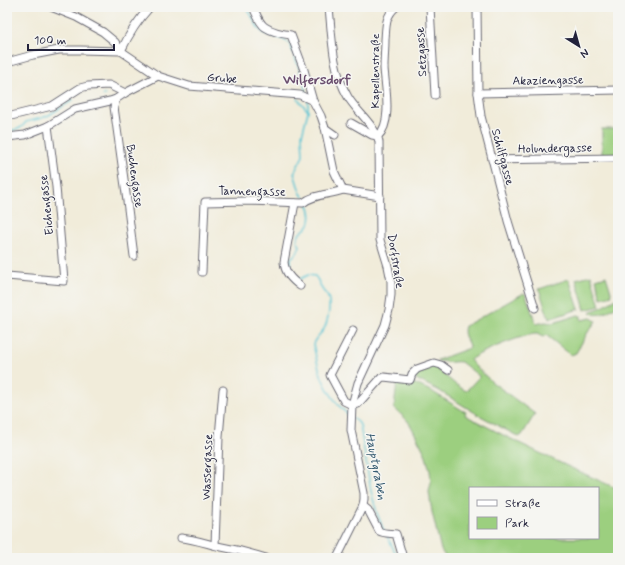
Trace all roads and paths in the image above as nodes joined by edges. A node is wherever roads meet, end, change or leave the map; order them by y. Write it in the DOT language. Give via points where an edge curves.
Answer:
graph roads {
  1 [pos="51,7"];
  2 [pos="150,7"];
  3 [pos="253,7"];
  4 [pos="329,7"];
  5 [pos="396,7"];
  6 [pos="430,7"];
  7 [pos="477,7"];
  8 [pos="121,51"];
  9 [pos="7,62"];
  10 [pos="158,76"];
  11 [pos="618,90"];
  12 [pos="125,92"];
  13 [pos="478,93"];
  14 [pos="435,96"];
  15 [pos="116,99"];
  16 [pos="311,100"];
  17 [pos="7,117"];
  18 [pos="351,123"];
  19 [pos="48,126"];
  20 [pos="325,128"];
  21 [pos="335,135"];
  22 [pos="378,136"];
  23 [pos="7,137"];
  24 [pos="618,158"];
  25 [pos="492,160"];
  26 [pos="343,190"];
  27 [pos="380,196"];
  28 [pos="295,203"];
  29 [pos="134,256"];
  30 [pos="202,272"];
  31 [pos="7,276"];
  32 [pos="300,286"];
  33 [pos="535,308"];
  34 [pos="354,330"];
  35 [pos="448,370"];
  36 [pos="223,390"];
  37 [pos="352,409"];
  38 [pos="363,506"];
  39 [pos="181,538"];
  40 [pos="216,545"];
  41 [pos="266,558"];
  42 [pos="337,558"];
  43 [pos="403,558"];
  1 -- 8 [label="street, Grube" via="103,32"];
  2 -- 8 [label="street" via="132,29"];
  3 -- 16 [label="street" via="265,27 291,35 304,70"];
  4 -- 22 [label="street" via="334,57 340,79 347,96"];
  5 -- 22 [label="street, Kapellenstraße" via="388,17 386,30 384,66 387,104 384,128"];
  6 -- 14 [label="street, Setzgasse"];
  7 -- 13 [label="street, Schilfgasse"];
  8 -- 9 [label="street" via="59,50"];
  8 -- 10 [label="street, Grube"];
  10 -- 12 [label="street"];
  10 -- 16 [label="street, Grube" via="189,86 300,95"];
  11 -- 13 [label="street, Akaziengasse"];
  12 -- 15 [label="street"];
  12 -- 17 [label="street" via="109,85 88,86 80,88 52,106"];
  13 -- 25 [label="street, Schilfgasse"];
  15 -- 19 [label="street" via="75,109"];
  15 -- 29 [label="street, Buchengasse" via="114,107"];
  16 -- 20 [label="street"];
  18 -- 22 [label="street"];
  19 -- 23 [label="street" via="25,135"];
  19 -- 31 [label="street, Eichengasse" via="64,281"];
  20 -- 21 [label="street"];
  20 -- 26 [label="street" via="334,171"];
  22 -- 27 [label="street, Dorfstraße"];
  24 -- 25 [label="street, Holundergasse"];
  25 -- 33 [label="street, Schilfgasse"];
  26 -- 27 [label="street"];
  26 -- 28 [label="street, Tannengasse"];
  27 -- 37 [label="street, Dorfstraße" via="380,240 388,266 391,295 384,325 358,383"];
  28 -- 30 [label="street, Tannengasse" via="205,202"];
  28 -- 32 [label="street" via="284,268 289,277"];
  34 -- 37 [label="street" via="330,375 344,401"];
  35 -- 37 [label="street" via="434,363 417,369 410,380 381,378"];
  36 -- 40 [label="street, Wassergasse"];
  37 -- 38 [label="street, Dorfstraße" via="351,426 364,492"];
  38 -- 42 [label="street"];
  38 -- 43 [label="street" via="368,510 379,531 396,534"];
  39 -- 40 [label="street"];
  40 -- 41 [label="street"];
}
